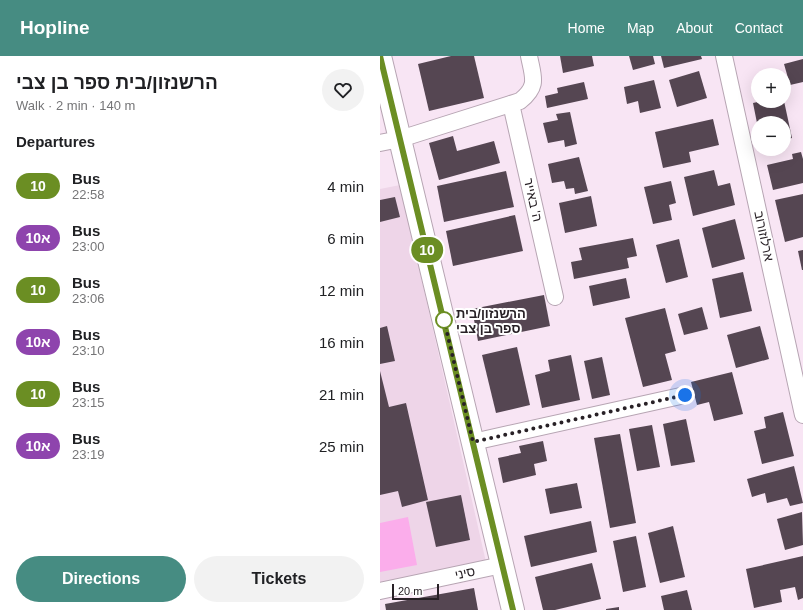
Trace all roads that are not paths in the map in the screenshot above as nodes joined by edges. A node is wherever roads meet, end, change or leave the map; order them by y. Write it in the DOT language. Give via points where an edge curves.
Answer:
graph roads {
  1 [pos="380,56"];
  2 [pos="529,56"];
  3 [pos="724,56"];
  4 [pos="511,104"];
  5 [pos="390,141"];
  6 [pos="555,296"];
  7 [pos="685,395"];
  8 [pos="803,415"];
  9 [pos="473,442"];
  10 [pos="502,565"];
  11 [pos="380,591"];
  12 [pos="513,610"];
  1 -- 5 [label="street"];
  2 -- 4 [label="street" via="534,82 529,93 520,101"];
  3 -- 8 [label="street, ארלוזורוב"];
  4 -- 5 [label="street"];
  4 -- 6 [label="street, ה' באייר"];
  5 -- 9 [label="street"];
  7 -- 9 [label="street"];
  9 -- 10 [label="street"];
  10 -- 11 [label="street, סיני"];
  10 -- 12 [label="street"];
}
